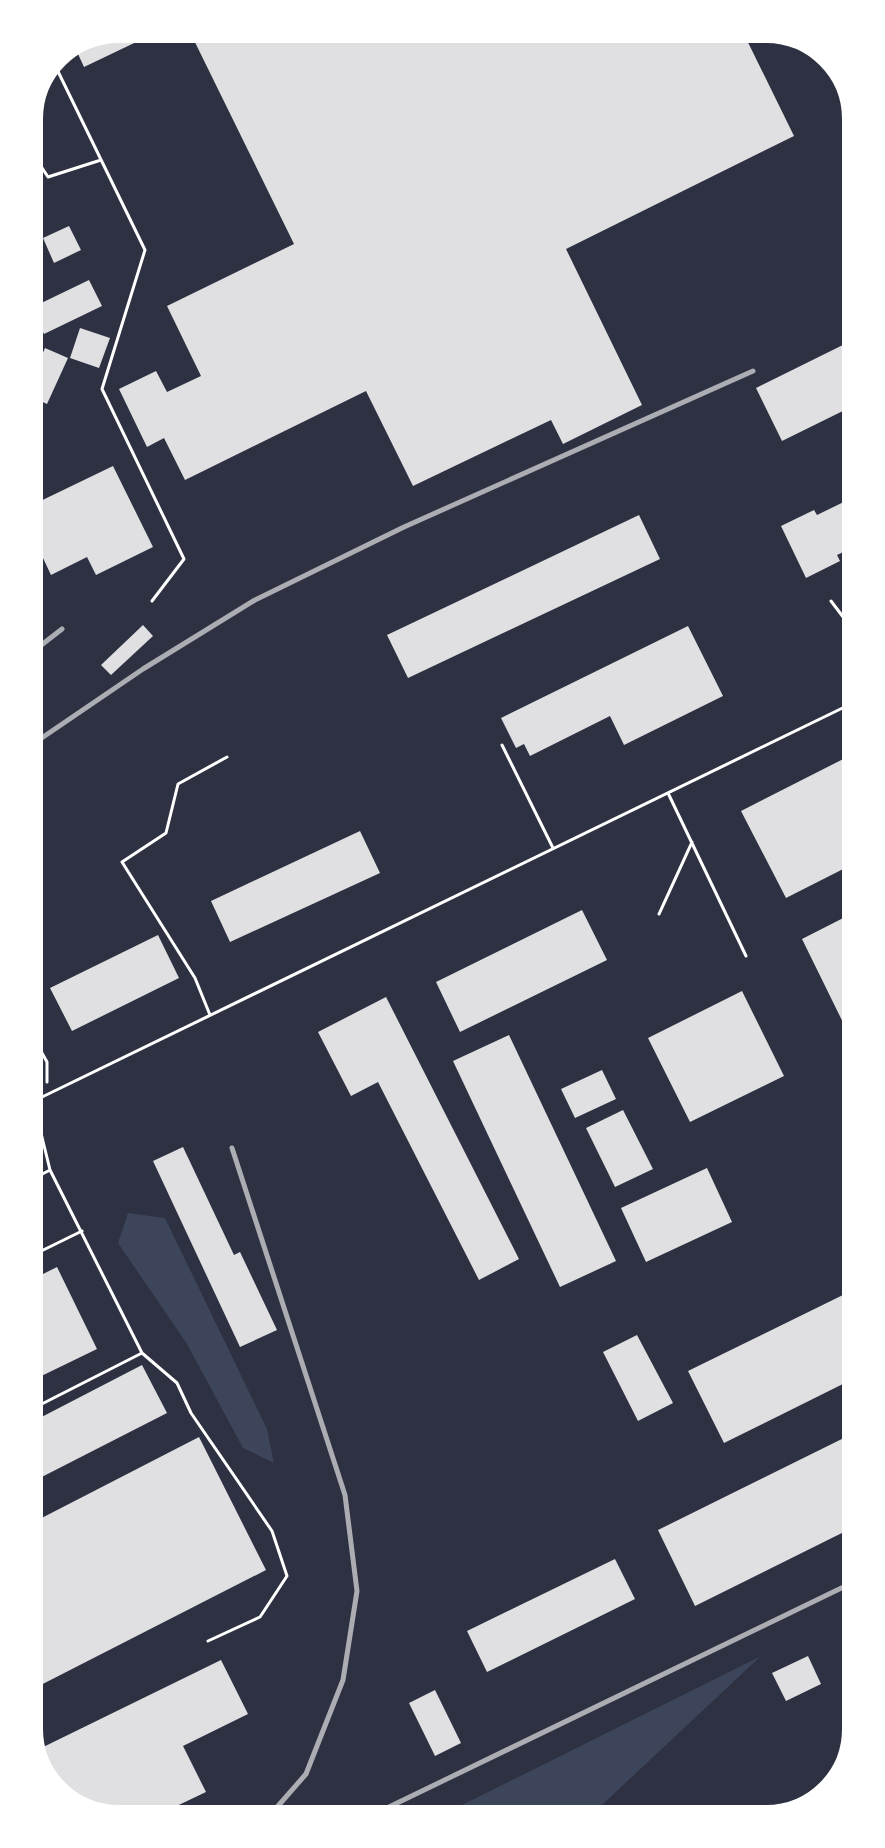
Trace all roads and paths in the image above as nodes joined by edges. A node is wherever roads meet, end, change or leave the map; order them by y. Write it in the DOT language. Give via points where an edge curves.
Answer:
graph roads {
  1 [pos="57,69"];
  2 [pos="101,160"];
  3 [pos="38,162"];
  4 [pos="152,601"];
  5 [pos="831,601"];
  6 [pos="847,622"];
  7 [pos="847,706"];
  8 [pos="502,745"];
  9 [pos="227,757"];
  10 [pos="668,793"];
  11 [pos="692,842"];
  12 [pos="553,848"];
  13 [pos="659,914"];
  14 [pos="746,956"];
  15 [pos="210,1015"];
  16 [pos="38,1046"];
  17 [pos="48,1094"];
  18 [pos="38,1095"];
  19 [pos="40,1098"];
  20 [pos="50,1170"];
  21 [pos="38,1176"];
  22 [pos="82,1231"];
  23 [pos="38,1253"];
  24 [pos="142,1353"];
  25 [pos="38,1406"];
  26 [pos="208,1641"];
  1 -- 2 [label="lane"];
  2 -- 3 [label="lane" via="48,177"];
  2 -- 4 [label="lane" via="145,250 102,389 184,559"];
  5 -- 6 [label="lane"];
  7 -- 10 [label="lane"];
  8 -- 12 [label="lane"];
  9 -- 15 [label="lane" via="178,784 166,833 122,862 195,978"];
  10 -- 11 [label="lane"];
  10 -- 12 [label="lane"];
  11 -- 13 [label="lane"];
  11 -- 14 [label="lane"];
  12 -- 15 [label="lane"];
  15 -- 17 [label="lane"];
  16 -- 17 [label="path" via="47,1062"];
  17 -- 19 [label="lane"];
  18 -- 19 [label="lane"];
  19 -- 20 [label="lane" via="40,1129"];
  20 -- 21 [label="lane"];
  20 -- 22 [label="lane"];
  22 -- 23 [label="lane"];
  22 -- 24 [label="lane"];
  24 -- 25 [label="lane"];
  24 -- 26 [label="lane" via="177,1383 191,1413 272,1531 287,1576 260,1617"];
}
